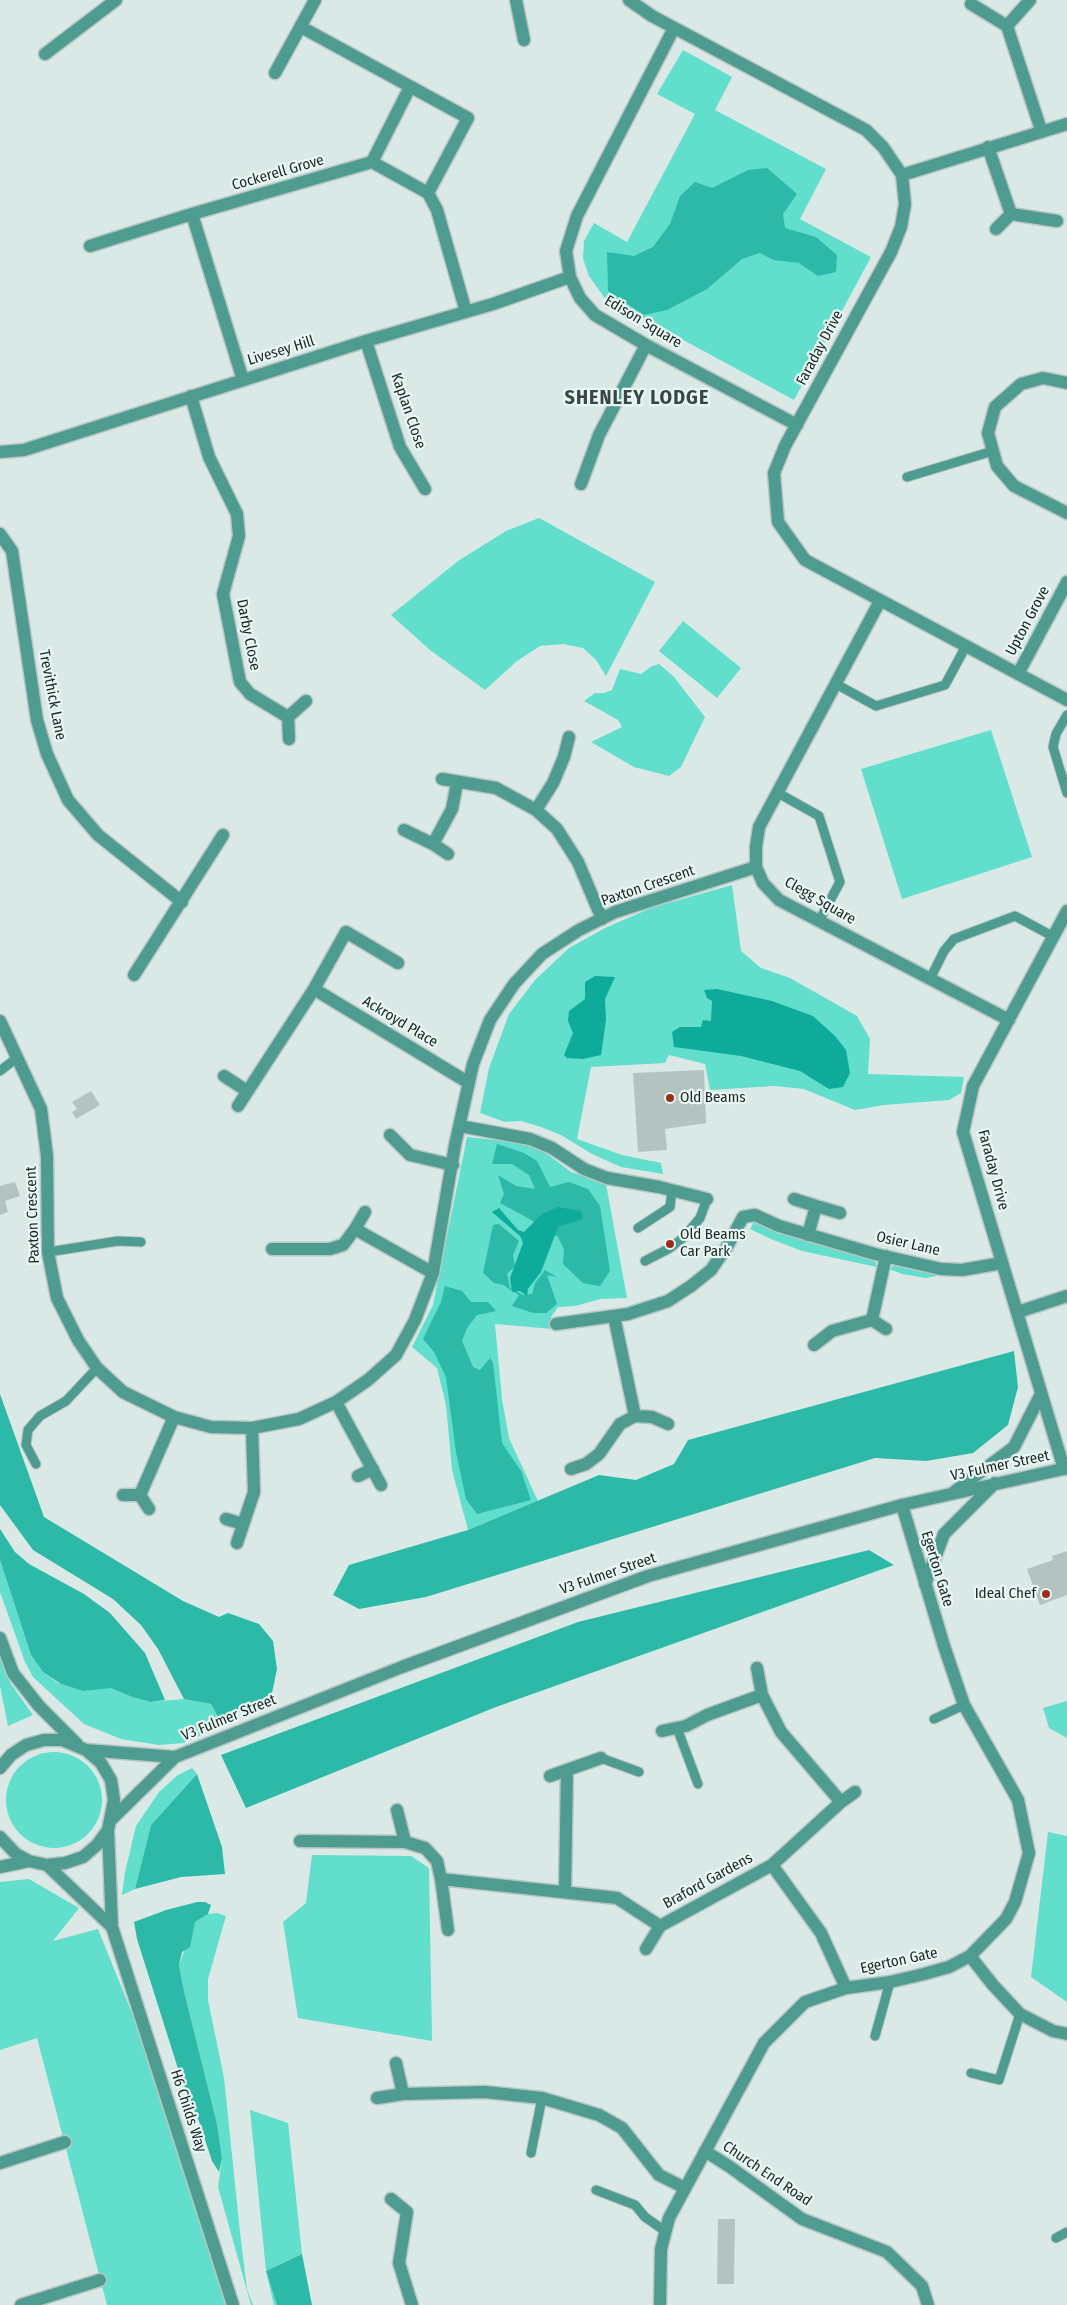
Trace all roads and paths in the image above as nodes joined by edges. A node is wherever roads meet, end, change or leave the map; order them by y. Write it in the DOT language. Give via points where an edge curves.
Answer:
graph roads {
  1 [pos="116,0"];
  2 [pos="314,0"];
  3 [pos="516,0"];
  4 [pos="629,0"];
  5 [pos="1030,0"];
  6 [pos="971,4"];
  7 [pos="1007,26"];
  8 [pos="301,27"];
  9 [pos="674,28"];
  10 [pos="524,40"];
  11 [pos="45,54"];
  12 [pos="274,73"];
  13 [pos="410,87"];
  14 [pos="1067,124"];
  15 [pos="1041,130"];
  16 [pos="988,147"];
  17 [pos="372,162"];
  18 [pos="902,175"];
  19 [pos="428,192"];
  20 [pos="192,214"];
  21 [pos="1011,214"];
  22 [pos="1057,221"];
  23 [pos="996,229"];
  24 [pos="90,246"];
  25 [pos="570,276"];
  26 [pos="466,312"];
  27 [pos="366,341"];
  28 [pos="646,345"];
  29 [pos="243,380"];
  30 [pos="1067,383"];
  31 [pos="191,396"];
  32 [pos="797,425"];
  33 [pos="993,451"];
  34 [pos="0,452"];
  35 [pos="907,477"];
  36 [pos="581,484"];
  37 [pos="425,489"];
  38 [pos="1067,513"];
  39 [pos="0,534"];
  40 [pos="1067,582"];
  41 [pos="880,601"];
  42 [pos="966,646"];
  43 [pos="1018,674"];
  44 [pos="836,684"];
  45 [pos="1067,700"];
  46 [pos="306,701"];
  47 [pos="1067,715"];
  48 [pos="288,717"];
  49 [pos="569,737"];
  50 [pos="289,739"];
  51 [pos="442,779"];
  52 [pos="457,783"];
  53 [pos="778,793"];
  54 [pos="1067,793"];
  55 [pos="536,810"];
  56 [pos="404,830"];
  57 [pos="223,835"];
  58 [pos="432,844"];
  59 [pos="448,854"];
  60 [pos="756,867"];
  61 [pos="182,902"];
  62 [pos="1067,911"];
  63 [pos="602,918"];
  64 [pos="819,921"];
  65 [pos="1054,937"];
  66 [pos="398,963"];
  67 [pos="134,975"];
  68 [pos="930,979"];
  69 [pos="314,989"];
  70 [pos="1009,1020"];
  71 [pos="0,1021"];
  72 [pos="18,1057"];
  73 [pos="0,1071"];
  74 [pos="224,1076"];
  75 [pos="469,1083"];
  76 [pos="247,1091"];
  77 [pos="238,1106"];
  78 [pos="460,1126"];
  79 [pos="390,1135"];
  80 [pos="453,1165"];
  81 [pos="672,1190"];
  82 [pos="708,1199"];
  83 [pos="794,1199"];
  84 [pos="816,1206"];
  85 [pos="364,1212"];
  86 [pos="840,1213"];
  87 [pos="355,1228"];
  88 [pos="638,1228"];
  89 [pos="808,1235"];
  90 [pos="141,1242"];
  91 [pos="272,1249"];
  92 [pos="48,1252"];
  93 [pos="886,1256"];
  94 [pos="646,1261"];
  95 [pos="1002,1263"];
  96 [pos="433,1273"];
  97 [pos="1067,1296"];
  98 [pos="1018,1312"];
  99 [pos="614,1316"];
  100 [pos="872,1320"];
  101 [pos="556,1324"];
  102 [pos="886,1329"];
  103 [pos="814,1345"];
  104 [pos="97,1368"];
  105 [pos="1041,1394"];
  106 [pos="336,1402"];
  107 [pos="635,1416"];
  108 [pos="174,1417"];
  109 [pos="668,1424"];
  110 [pos="252,1428"];
  111 [pos="36,1464"];
  112 [pos="1065,1468"];
  113 [pos="373,1469"];
  114 [pos="571,1469"];
  115 [pos="358,1476"];
  116 [pos="995,1483"];
  117 [pos="381,1485"];
  118 [pos="954,1492"];
  119 [pos="123,1495"];
  120 [pos="140,1496"];
  121 [pos="902,1505"];
  122 [pos="149,1509"];
  123 [pos="226,1519"];
  124 [pos="243,1524"];
  125 [pos="237,1543"];
  126 [pos="925,1584"];
  127 [pos="0,1638"];
  128 [pos="757,1668"];
  129 [pos="762,1695"];
  130 [pos="964,1705"];
  131 [pos="934,1719"];
  132 [pos="677,1728"];
  133 [pos="662,1731"];
  134 [pos="83,1748"];
  135 [pos="175,1757"];
  136 [pos="601,1758"];
  137 [pos="0,1768"];
  138 [pos="567,1770"];
  139 [pos="639,1772"];
  140 [pos="550,1776"];
  141 [pos="698,1784"];
  142 [pos="855,1792"];
  143 [pos="842,1802"];
  144 [pos="397,1810"];
  145 [pos="110,1824"];
  146 [pos="0,1837"];
  147 [pos="300,1841"];
  148 [pos="405,1842"];
  149 [pos="29,1861"];
  150 [pos="47,1865"];
  151 [pos="772,1865"];
  152 [pos="0,1867"];
  153 [pos="441,1879"];
  154 [pos="565,1891"];
  155 [pos="660,1926"];
  156 [pos="112,1927"];
  157 [pos="448,1930"];
  158 [pos="646,1949"];
  159 [pos="970,1956"];
  160 [pos="890,1982"];
  161 [pos="846,1988"];
  162 [pos="1020,2014"];
  163 [pos="1067,2034"];
  164 [pos="875,2036"];
  165 [pos="396,2062"];
  166 [pos="971,2073"];
  167 [pos="403,2094"];
  168 [pos="377,2098"];
  169 [pos="542,2098"];
  170 [pos="65,2142"];
  171 [pos="705,2151"];
  172 [pos="531,2152"];
  173 [pos="0,2163"];
  174 [pos="685,2188"];
  175 [pos="596,2190"];
  176 [pos="391,2199"];
  177 [pos="665,2231"];
  178 [pos="1067,2232"];
  179 [pos="1056,2238"];
  180 [pos="100,2280"];
  181 [pos="21,2305"];
  182 [pos="233,2305"];
  183 [pos="412,2305"];
  184 [pos="660,2305"];
  185 [pos="928,2305"];
  1 -- 11 [label="street"];
  2 -- 8 [label="street"];
  3 -- 10 [label="street"];
  4 -- 9 [label="street, Faraday Drive"];
  5 -- 7 [label="street"];
  6 -- 7 [label="street"];
  7 -- 15 [label="street"];
  8 -- 12 [label="street"];
  8 -- 13 [label="street"];
  9 -- 18 [label="street, Faraday Drive" via="866,130 883,147"];
  9 -- 25 [label="street, Edison Square" via="576,216 566,251"];
  13 -- 17 [label="street"];
  13 -- 19 [label="street" via="468,118"];
  14 -- 15 [label="street"];
  15 -- 16 [label="street"];
  16 -- 18 [label="street"];
  16 -- 21 [label="street"];
  17 -- 19 [label="street"];
  17 -- 20 [label="street, Cockerell Grove"];
  18 -- 32 [label="street, Faraday Drive" via="905,204 901,227"];
  19 -- 26 [label="street" via="437,210"];
  20 -- 24 [label="street, Cockerell Grove"];
  20 -- 29 [label="street"];
  21 -- 22 [label="street"];
  21 -- 23 [label="street"];
  25 -- 26 [label="street, Livesey Hill"];
  25 -- 28 [label="street, Edison Square" via="580,298 595,315"];
  26 -- 27 [label="street, Livesey Hill"];
  27 -- 29 [label="street, Livesey Hill"];
  27 -- 37 [label="street, Kaplan Close" via="400,447"];
  28 -- 32 [label="street, Edison Square"];
  28 -- 36 [label="street" via="599,435"];
  29 -- 31 [label="street, Livesey Hill"];
  30 -- 33 [label="street" via="1043,378 1021,384 995,407 988,433"];
  31 -- 34 [label="street, Livesey Hill" via="24,450"];
  31 -- 48 [label="street, Darby Close" via="210,457 237,514 239,536 223,594 240,682 250,694"];
  32 -- 41 [label="street, Faraday Drive" via="774,473 778,522 805,560"];
  33 -- 35 [label="lane"];
  33 -- 38 [label="street" via="996,466 1014,486"];
  39 -- 61 [label="street, Trevithick Lane" via="12,551 37,720 47,754 68,800 98,835"];
  40 -- 43 [label="street, Upton Grove"];
  41 -- 42 [label="street, Faraday Drive"];
  41 -- 44 [label="street"];
  42 -- 43 [label="street, Faraday Drive"];
  42 -- 44 [label="lane" via="946,685 876,706"];
  43 -- 45 [label="street, Faraday Drive"];
  44 -- 53 [label="street"];
  46 -- 48 [label="street"];
  47 -- 54 [label="lane" via="1053,747"];
  48 -- 50 [label="street"];
  49 -- 55 [label="street" via="553,782"];
  51 -- 52 [label="street"];
  52 -- 55 [label="street" via="496,788"];
  52 -- 58 [label="street" via="452,808"];
  53 -- 60 [label="street" via="759,827"];
  53 -- 64 [label="lane" via="819,816 840,882"];
  55 -- 63 [label="street" via="557,830 578,862"];
  56 -- 58 [label="street"];
  57 -- 61 [label="street"];
  58 -- 59 [label="street"];
  60 -- 63 [label="street, Paxton Crescent"];
  60 -- 64 [label="street, Clegg Square" via="763,883 779,900"];
  61 -- 67 [label="street"];
  62 -- 65 [label="street, Faraday Drive"];
  63 -- 75 [label="street, Paxton Crescent" via="542,954 514,984 490,1020"];
  64 -- 68 [label="street, Clegg Square"];
  65 -- 68 [label="lane" via="1015,916 954,940 944,951"];
  65 -- 70 [label="street, Faraday Drive"];
  66 -- 69 [label="street" via="346,932"];
  68 -- 70 [label="street, Clegg Square"];
  69 -- 75 [label="street, Ackroyd Place"];
  69 -- 76 [label="street"];
  70 -- 95 [label="street, Faraday Drive" via="974,1086 963,1132"];
  71 -- 72 [label="street, Paxton Crescent"];
  72 -- 73 [label="lane"];
  72 -- 92 [label="street, Paxton Crescent" via="41,1109 47,1172"];
  74 -- 76 [label="street"];
  75 -- 78 [label="street, Paxton Crescent"];
  76 -- 77 [label="street"];
  78 -- 80 [label="street, Paxton Crescent"];
  78 -- 81 [label="street" via="530,1139 606,1178"];
  79 -- 80 [label="street" via="410,1155"];
  80 -- 96 [label="street, Paxton Crescent"];
  81 -- 82 [label="street"];
  81 -- 88 [label="lane" via="670,1207"];
  82 -- 94 [label="lane" via="700,1218 683,1238"];
  83 -- 84 [label="street"];
  84 -- 86 [label="street"];
  84 -- 89 [label="street"];
  85 -- 87 [label="street"];
  87 -- 91 [label="street" via="343,1245 330,1250"];
  87 -- 96 [label="street"];
  89 -- 93 [label="street, Osier Lane"];
  89 -- 99 [label="street, Osier Lane" via="755,1215 743,1218 711,1270 692,1286 668,1301"];
  90 -- 92 [label="lane" via="118,1240"];
  92 -- 104 [label="street, Paxton Crescent" via="57,1298 78,1340"];
  93 -- 95 [label="street, Osier Lane" via="942,1269 962,1270"];
  93 -- 100 [label="street"];
  95 -- 98 [label="street, Faraday Drive"];
  96 -- 106 [label="street, Paxton Crescent" via="415,1320 396,1355"];
  97 -- 98 [label="street"];
  98 -- 105 [label="street, Faraday Drive"];
  99 -- 101 [label="street, Osier Lane"];
  99 -- 107 [label="street"];
  100 -- 102 [label="street"];
  100 -- 103 [label="street" via="832,1331"];
  104 -- 108 [label="street, Paxton Crescent" via="123,1392"];
  104 -- 111 [label="lane" via="66,1401 40,1416 28,1430 26,1445"];
  105 -- 112 [label="street, Faraday Drive"];
  105 -- 118 [label="street" via="1014,1446"];
  106 -- 110 [label="street, Paxton Crescent" via="299,1419"];
  106 -- 113 [label="street"];
  107 -- 109 [label="street" via="652,1417"];
  107 -- 114 [label="street" via="620,1424 599,1454 586,1464"];
  108 -- 110 [label="street, Paxton Crescent" via="211,1428"];
  108 -- 120 [label="street"];
  110 -- 124 [label="street" via="254,1492"];
  112 -- 116 [label="street, V3 Fulmer Street"];
  113 -- 115 [label="street"];
  113 -- 117 [label="street"];
  116 -- 118 [label="street, V3 Fulmer Street"];
  116 -- 126 [label="street" via="944,1534"];
  118 -- 121 [label="street, V3 Fulmer Street"];
  119 -- 120 [label="street"];
  120 -- 122 [label="street"];
  121 -- 126 [label="street, Egerton Gate"];
  121 -- 135 [label="street, V3 Fulmer Street" via="648,1576 402,1667"];
  123 -- 124 [label="street"];
  124 -- 125 [label="street"];
  126 -- 130 [label="street, Egerton Gate"];
  127 -- 134 [label="street" via="13,1672 40,1706"];
  128 -- 129 [label="street"];
  129 -- 132 [label="street"];
  129 -- 143 [label="street" via="781,1732"];
  130 -- 131 [label="lane"];
  130 -- 159 [label="street, Egerton Gate" via="1018,1800 1029,1853 1015,1902 1006,1919"];
  132 -- 133 [label="street"];
  132 -- 141 [label="lane"];
  134 -- 135 [label="street, V3 Fulmer Street"];
  134 -- 137 [label="street, V3 Fulmer Street" via="62,1740 44,1740 26,1745"];
  134 -- 145 [label="street, H6 Childs Way" via="101,1763 111,1780 114,1800"];
  135 -- 145 [label="street, V3 Fulmer Street"];
  136 -- 138 [label="street"];
  136 -- 139 [label="lane"];
  138 -- 140 [label="street"];
  138 -- 154 [label="street"];
  142 -- 143 [label="street, Braford Gardens"];
  143 -- 151 [label="street, Braford Gardens"];
  144 -- 148 [label="street"];
  145 -- 150 [label="street, V3 Fulmer Street" via="97,1845 83,1857 65,1864"];
  145 -- 156 [label="street, H6 Childs Way"];
  146 -- 149 [label="street" via="16,1854"];
  147 -- 148 [label="street"];
  148 -- 153 [label="street" via="425,1848 437,1861"];
  149 -- 150 [label="street"];
  149 -- 152 [label="street"];
  150 -- 156 [label="street, H6 Childs Way"];
  151 -- 155 [label="street, Braford Gardens"];
  151 -- 161 [label="street, Braford Gardens" via="821,1933"];
  153 -- 154 [label="street, Braford Gardens"];
  153 -- 157 [label="street"];
  154 -- 155 [label="street, Braford Gardens" via="617,1898"];
  155 -- 158 [label="street, Braford Gardens"];
  156 -- 182 [label="street, H6 Childs Way"];
  159 -- 160 [label="street, Egerton Gate" via="950,1967"];
  159 -- 162 [label="street"];
  160 -- 161 [label="street, Egerton Gate"];
  160 -- 164 [label="lane"];
  161 -- 171 [label="street, Egerton Gate" via="805,2002 764,2043"];
  162 -- 163 [label="street" via="1053,2031"];
  162 -- 166 [label="lane" via="999,2080"];
  165 -- 167 [label="street"];
  167 -- 168 [label="street"];
  167 -- 169 [label="street" via="485,2092"];
  169 -- 172 [label="lane"];
  169 -- 174 [label="street" via="599,2116 622,2128 659,2175"];
  170 -- 173 [label="street"];
  171 -- 174 [label="street, Egerton Gate"];
  171 -- 185 [label="street, Church End Road" via="802,2219 887,2252 922,2286"];
  174 -- 177 [label="street, Egerton Gate"];
  175 -- 177 [label="lane" via="635,2204 645,2217"];
  176 -- 183 [label="street" via="407,2212 399,2263"];
  177 -- 184 [label="street, Egerton Gate" via="661,2249"];
  178 -- 179 [label="lane"];
  180 -- 181 [label="street"];
}
